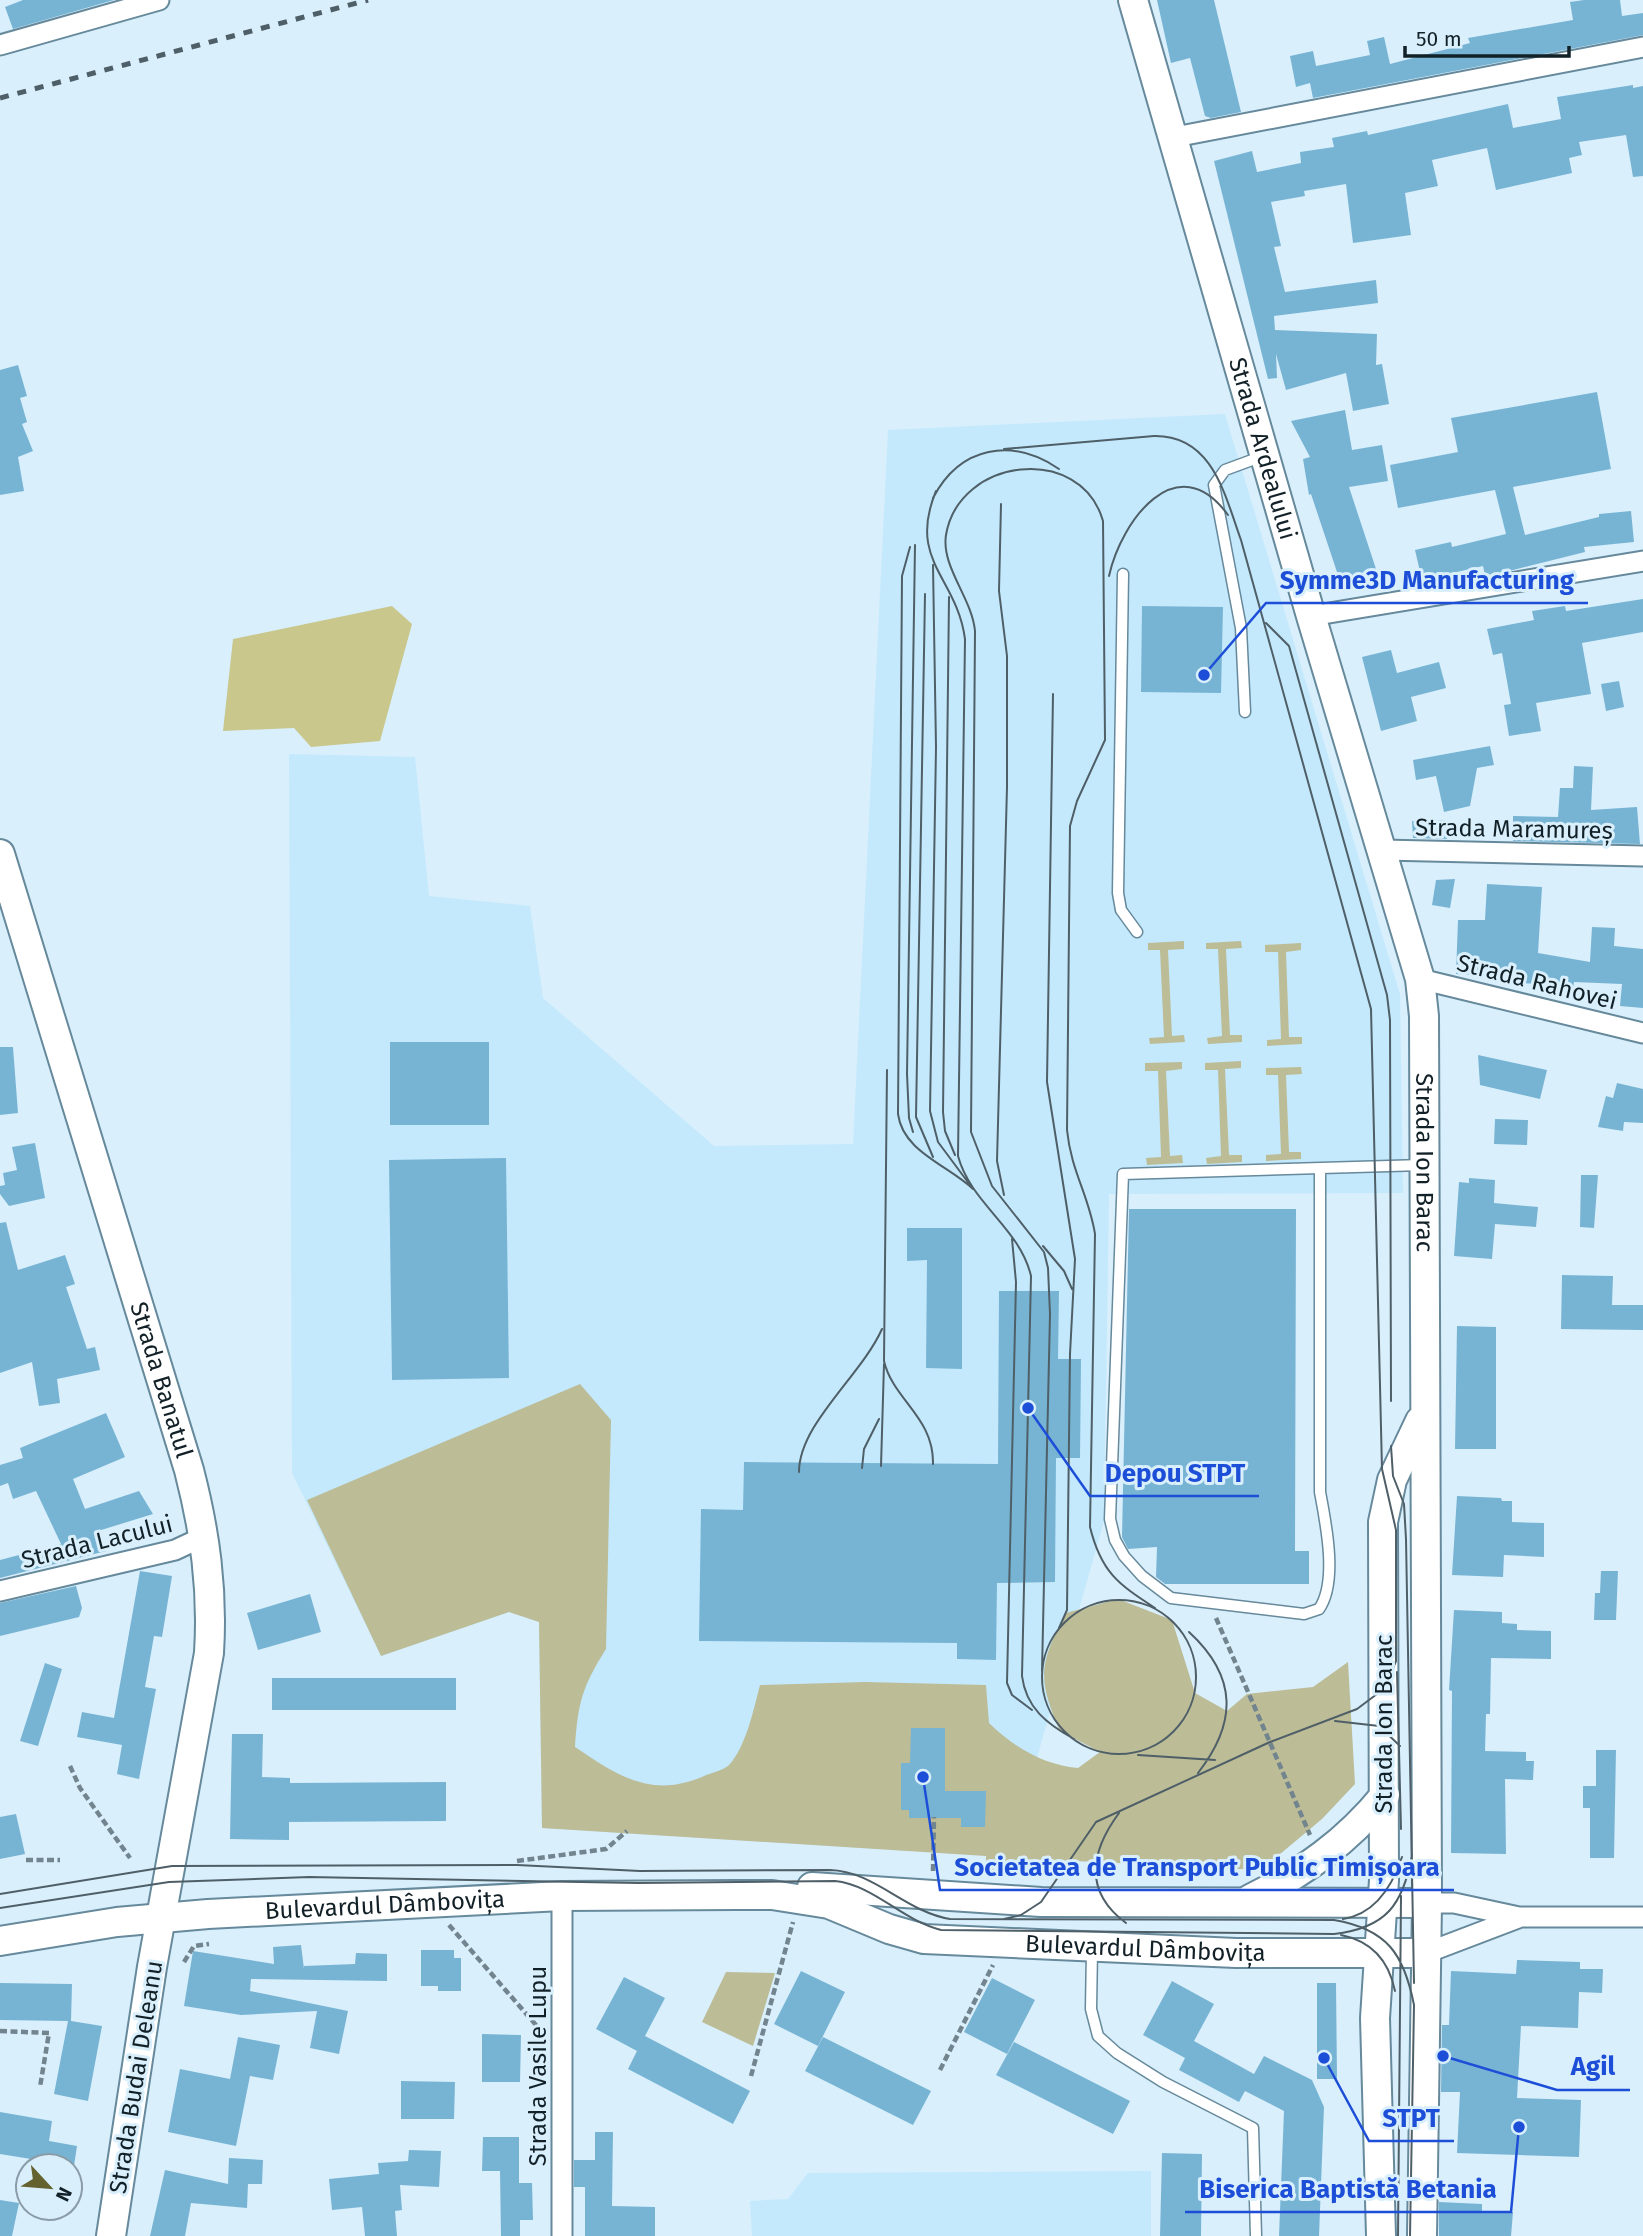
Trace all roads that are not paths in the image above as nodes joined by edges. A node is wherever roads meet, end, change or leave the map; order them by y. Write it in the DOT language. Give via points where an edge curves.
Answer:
graph roads {
  1 [pos="159,0"];
  2 [pos="1133,0"];
  3 [pos="0,45"];
  4 [pos="1643,47"];
  5 [pos="1175,137"];
  6 [pos="1266,455"];
  7 [pos="1643,561"];
  8 [pos="1123,574"];
  9 [pos="1311,617"];
  10 [pos="1245,712"];
  11 [pos="1383,850"];
  12 [pos="0,854"];
  13 [pos="1643,856"];
  14 [pos="1137,933"];
  15 [pos="1420,979"];
  16 [pos="1643,1033"];
  17 [pos="1424,1165"];
  18 [pos="1320,1170"];
  19 [pos="1424,1388"];
  20 [pos="205,1536"];
  21 [pos="0,1591"];
  22 [pos="1385,1795"];
  23 [pos="772,1895"];
  24 [pos="562,1896"];
  25 [pos="1245,1902"];
  26 [pos="1382,1903"];
  27 [pos="1427,1903"];
  28 [pos="1520,1917"];
  29 [pos="1643,1917"];
  30 [pos="161,1919"];
  31 [pos="0,1941"];
  32 [pos="1092,1947"];
  33 [pos="1426,1953"];
  34 [pos="1378,1954"];
  35 [pos="111,2236"];
  36 [pos="562,2236"];
  37 [pos="1256,2236"];
  38 [pos="1381,2236"];
  39 [pos="1422,2236"];
  1 -- 3 [label="street"];
  2 -- 5 [label="street, Strada Ardealului"];
  4 -- 5 [label="street"];
  5 -- 6 [label="street, Strada Ardealului"];
  6 -- 9 [label="street, Strada Ardealului"];
  6 -- 10 [label="lane" via="1225,470 1214,485 1241,628"];
  7 -- 9 [label="street"];
  8 -- 14 [label="lane" via="1118,905"];
  9 -- 11 [label="street, Strada Ardealului"];
  11 -- 13 [label="street, Strada Maramureș"];
  11 -- 15 [label="street, Strada Ardealului"];
  12 -- 20 [label="street, Strada Banatul"];
  15 -- 16 [label="street, Strada Rahovei"];
  15 -- 17 [label="street, Strada Ion Barac"];
  17 -- 18 [label="lane"];
  17 -- 19 [label="street, Strada Ion Barac"];
  18 -- 18 [label="lane" via="1122,1174 1112,1530 1124,1556 1171,1598 1304,1614 1319,1609 1327,1598 1328,1540 1320,1493"];
  19 -- 22 [label="street, Strada Ion Barac" via="1418,1429 1392,1480 1383,1522"];
  19 -- 27 [label="street, Strada Ion Barac"];
  20 -- 21 [label="street, Strada Lacului" via="175,1550"];
  20 -- 30 [label="street, Strada Banatul" via="212,1607 209,1653"];
  22 -- 25 [label="street" via="1347,1838 1288,1881"];
  22 -- 26 [label="street, Strada Ion Barac"];
  23 -- 24 [label="street, Bulevardul Dâmbovița"];
  23 -- 25 [label="street, Bulevardul Dâmbovița" via="813,1887 1041,1902"];
  23 -- 32 [label="street, Bulevardul Dâmbovița" via="829,1904 924,1939"];
  24 -- 30 [label="street, Bulevardul Dâmbovița"];
  24 -- 36 [label="street, Strada Vasile Lupu"];
  25 -- 26 [label="street, Bulevardul Dâmbovița"];
  26 -- 27 [label="street, Bulevardul Dâmbovița"];
  26 -- 34 [label="street, Strada Ion Barac"];
  27 -- 28 [label="street, Bulevardul Dâmbovița" via="1454,1903"];
  27 -- 33 [label="street, Strada Ion Barac"];
  28 -- 29 [label="street, Bulevardul Dâmbovița"];
  28 -- 33 [label="street, Bulevardul Dâmbovița"];
  30 -- 31 [label="street, Bulevardul Dâmbovița"];
  30 -- 35 [label="street, Strada Budai Deleanu"];
  32 -- 34 [label="street, Bulevardul Dâmbovița"];
  32 -- 37 [label="lane" via="1091,2009 1098,2036 1163,2082 1253,2128"];
  33 -- 34 [label="street, Bulevardul Dâmbovița"];
  33 -- 39 [label="street, Strada Ion Barac"];
  34 -- 38 [label="street, Strada Ion Barac" via="1375,2018"];
}
